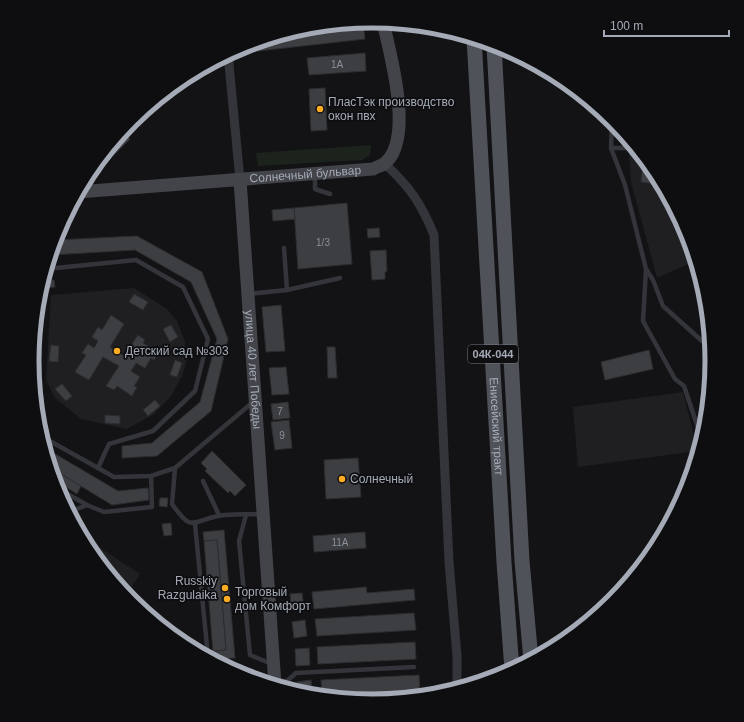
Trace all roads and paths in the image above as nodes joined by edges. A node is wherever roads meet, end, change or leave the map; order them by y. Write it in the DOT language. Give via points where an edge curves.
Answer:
graph roads {
  1 [pos="384,29"];
  2 [pos="474,44"];
  3 [pos="494,51"];
  4 [pos="228,60"];
  5 [pos="612,131"];
  6 [pos="611,148"];
  7 [pos="628,148"];
  8 [pos="384,163"];
  9 [pos="314,174"];
  10 [pos="240,180"];
  11 [pos="86,191"];
  12 [pos="330,194"];
  13 [pos="284,248"];
  14 [pos="52,268"];
  15 [pos="646,269"];
  16 [pos="340,278"];
  17 [pos="288,290"];
  18 [pos="247,295"];
  19 [pos="702,341"];
  20 [pos="255,400"];
  21 [pos="698,429"];
  22 [pos="48,440"];
  23 [pos="98,468"];
  24 [pos="176,468"];
  25 [pos="151,476"];
  26 [pos="203,481"];
  27 [pos="66,493"];
  28 [pos="87,505"];
  29 [pos="74,510"];
  30 [pos="264,514"];
  31 [pos="219,515"];
  32 [pos="246,515"];
  33 [pos="195,524"];
  34 [pos="207,650"];
  35 [pos="530,653"];
  36 [pos="512,663"];
  37 [pos="273,664"];
  38 [pos="414,667"];
  39 [pos="274,679"];
  40 [pos="282,682"];
  41 [pos="456,683"];
  1 -- 8 [label="street" via="399,98 394,148"];
  2 -- 36 [label="main road, Енисейский тракт / 04К-044"];
  3 -- 35 [label="main road, Енисейский тракт / 04К-044" via="522,561"];
  4 -- 10 [label="street, улица 40 лет Победы"];
  5 -- 6 [label="lane"];
  6 -- 7 [label="lane"];
  6 -- 15 [label="lane" via="625,185"];
  8 -- 9 [label="street, Солнечный бульвар" via="373,169"];
  8 -- 41 [label="street" via="406,184 423,210 434,235 449,562 457,656"];
  9 -- 10 [label="street, Солнечный бульвар"];
  9 -- 12 [label="lane" via="315,189"];
  10 -- 11 [label="street, Солнечный бульвар"];
  10 -- 18 [label="street, улица 40 лет Победы"];
  13 -- 17 [label="lane"];
  14 -- 23 [label="lane" via="136,260 183,287 208,339 195,392 153,431 109,444"];
  15 -- 19 [label="lane" via="663,306"];
  15 -- 21 [label="lane" via="643,321 675,379 684,386"];
  16 -- 17 [label="lane"];
  17 -- 18 [label="lane"];
  18 -- 20 [label="street, улица 40 лет Победы"];
  20 -- 24 [label="lane"];
  20 -- 30 [label="street, улица 40 лет Победы"];
  22 -- 23 [label="lane"];
  23 -- 25 [label="lane" via="114,477"];
  24 -- 25 [label="lane"];
  24 -- 33 [label="lane" via="172,504 184,520"];
  25 -- 28 [label="lane" via="152,506 104,512"];
  26 -- 31 [label="lane"];
  27 -- 28 [label="lane"];
  28 -- 29 [label="lane"];
  30 -- 32 [label="lane"];
  30 -- 37 [label="street, улица 40 лет Победы"];
  31 -- 32 [label="lane"];
  31 -- 33 [label="lane"];
  32 -- 37 [label="lane" via="239,541 250,655"];
  33 -- 34 [label="lane"];
  37 -- 39 [label="street, улица 40 лет Победы"];
  38 -- 40 [label="lane" via="296,673"];
}
